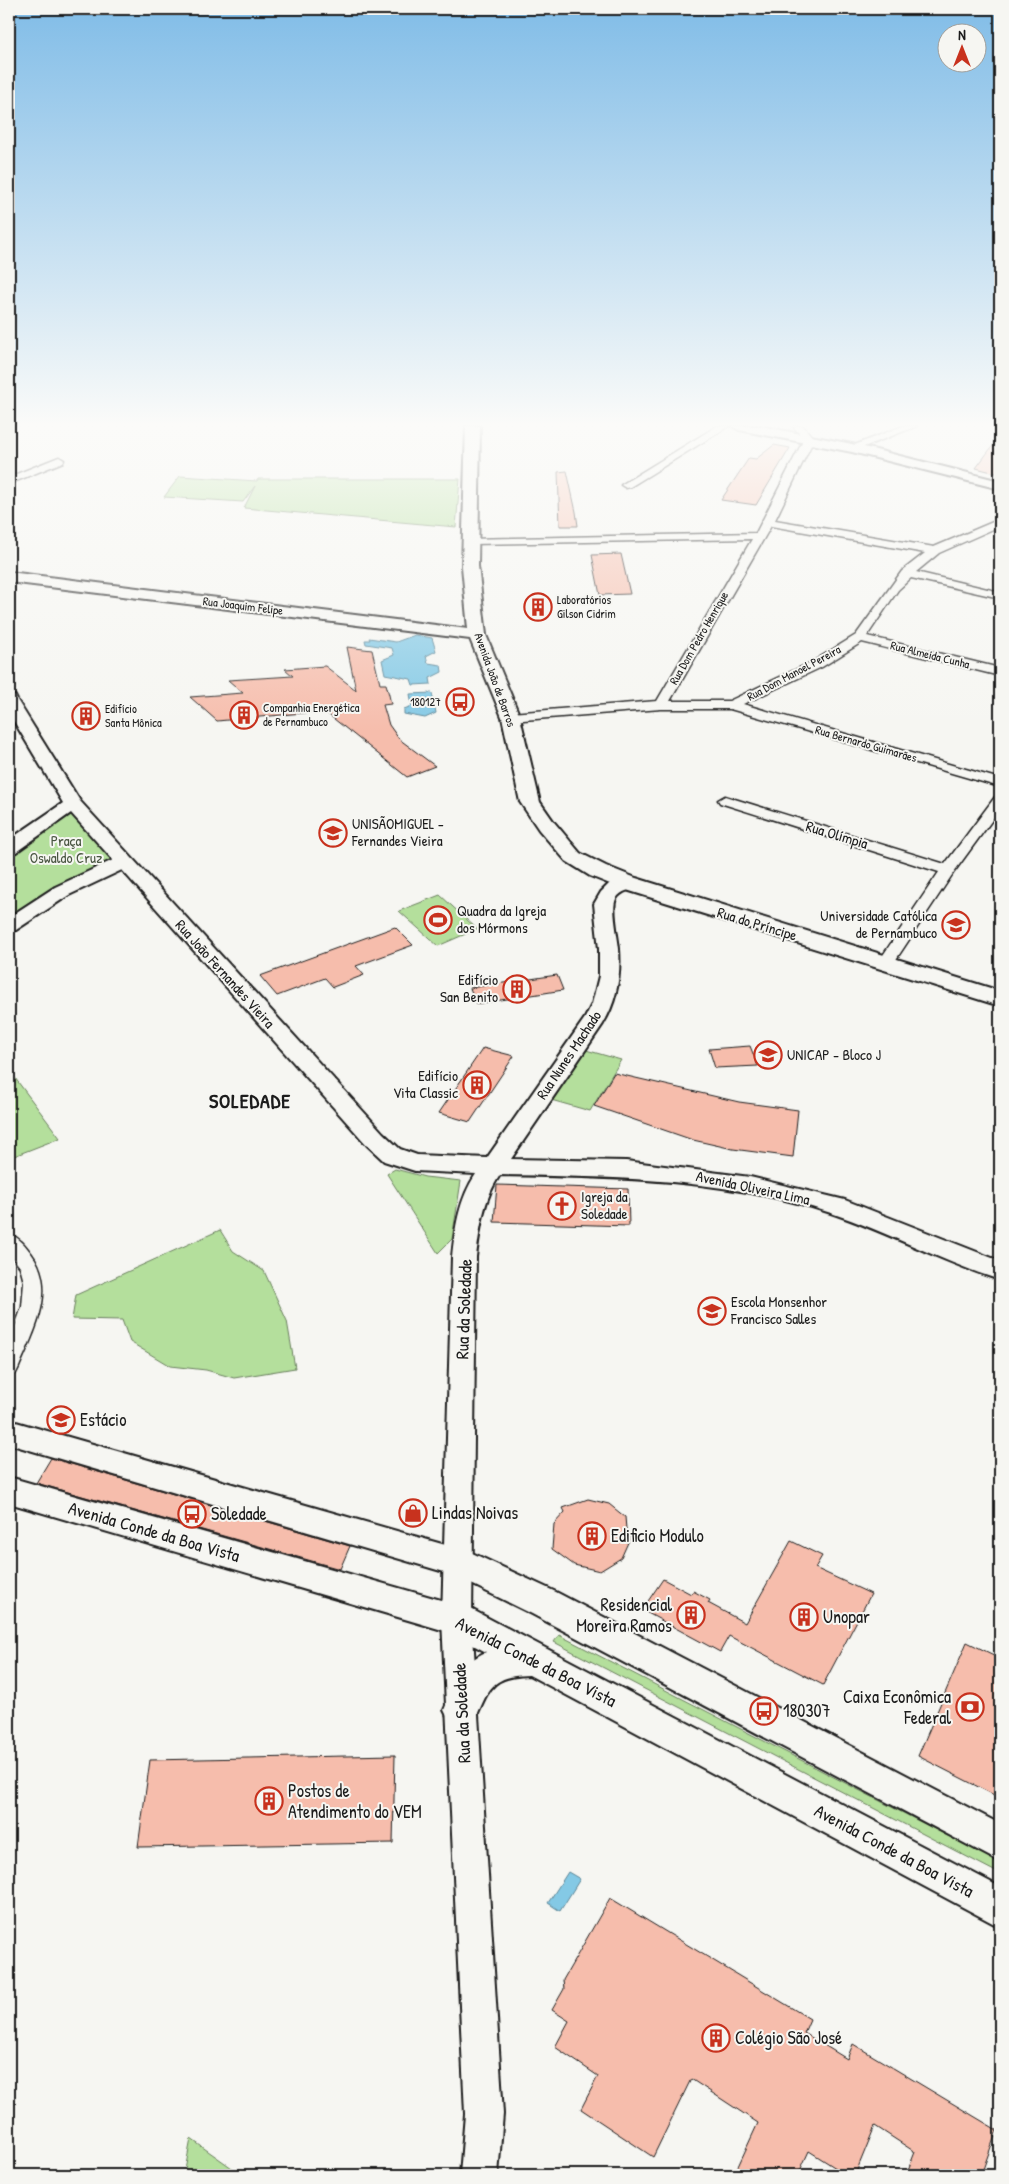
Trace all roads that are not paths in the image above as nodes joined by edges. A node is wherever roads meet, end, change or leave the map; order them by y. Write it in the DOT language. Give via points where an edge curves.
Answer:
graph roads {
  1 [pos="471,528"];
  2 [pos="764,528"];
  3 [pos="802,528"];
  4 [pos="987,528"];
  5 [pos="759,536"];
  6 [pos="471,541"];
  7 [pos="935,551"];
  8 [pos="906,573"];
  9 [pos="9,577"];
  10 [pos="1000,595"];
  11 [pos="477,635"];
  12 [pos="860,638"];
  13 [pos="1000,672"];
  14 [pos="9,700"];
  15 [pos="661,705"];
  16 [pos="731,706"];
  17 [pos="510,717"];
  18 [pos="1000,783"];
  19 [pos="725,800"];
  20 [pos="1000,800"];
  21 [pos="73,804"];
  22 [pos="9,848"];
  23 [pos="124,862"];
  24 [pos="948,870"];
  25 [pos="628,883"];
  26 [pos="9,926"];
  27 [pos="885,964"];
  28 [pos="1000,999"];
  29 [pos="493,1167"];
  30 [pos="10,1242"];
  31 [pos="1000,1270"];
  32 [pos="9,1367"];
  33 [pos="9,1432"];
  34 [pos="9,1490"];
  35 [pos="458,1562"];
  36 [pos="457,1619"];
  37 [pos="532,1659"];
  38 [pos="462,1710"];
  39 [pos="1000,1844"];
  40 [pos="1000,1908"];
  41 [pos="479,2175"];
  1 -- 6 [label="main road, Avenida João de Barros"];
  2 -- 5 [label="street, Rua Dom Pedro Henrique"];
  3 -- 7 [label="street"];
  4 -- 7 [label="street, Rua Dom Manoel Pereira"];
  5 -- 6 [label="street"];
  5 -- 15 [label="street, Rua Dom Pedro Henrique"];
  6 -- 11 [label="main road, Avenida João de Barros" via="470,566"];
  7 -- 8 [label="street, Rua Dom Manoel Pereira"];
  8 -- 10 [label="street"];
  8 -- 12 [label="street, Rua Dom Manoel Pereira"];
  9 -- 11 [label="main road, Rua Joaquim Felipe"];
  11 -- 17 [label="main road, Avenida João de Barros"];
  12 -- 13 [label="street, Rua Almeida Cunha"];
  12 -- 16 [label="street, Rua Dom Manoel Pereira" via="792,678"];
  14 -- 21 [label="street, Rua João Fernandes Vieira"];
  15 -- 16 [label="street, Rua Dom Manoel Pereira"];
  15 -- 17 [label="street, Rua Dom Manoel Pereira"];
  16 -- 18 [label="street, Rua Bernardo Guimarães"];
  17 -- 25 [label="main road, Avenida João de Barros" via="530,802 546,826 573,857"];
  19 -- 24 [label="street, Rua Olímpia"];
  20 -- 24 [label="street"];
  21 -- 22 [label="street"];
  21 -- 23 [label="street, Rua João Fernandes Vieira"];
  23 -- 26 [label="street" via="62,891"];
  23 -- 29 [label="street, Rua João Fernandes Vieira" via="392,1155 415,1163"];
  24 -- 27 [label="street"];
  25 -- 27 [label="main road, Rua do Príncipe"];
  25 -- 29 [label="street, Rua Nunes Machado" via="612,890 604,904 610,975 605,1001"];
  27 -- 28 [label="main road, Rua do Príncipe"];
  29 -- 31 [label="street, Avenida Oliveira Lima" via="626,1170 750,1185 836,1206"];
  29 -- 35 [label="street, Rua da Soledade" via="481,1184 469,1218 464,1257"];
  30 -- 32 [label="street" via="31,1269 34,1287 33,1305"];
  33 -- 35 [label="main road"];
  34 -- 36 [label="main road, Avenida Conde da Boa Vista"];
  35 -- 36 [label="street, Rua da Soledade"];
  35 -- 39 [label="main road" via="544,1603"];
  36 -- 37 [label="main road, Avenida Conde da Boa Vista"];
  36 -- 38 [label="street, Rua da Soledade"];
  37 -- 38 [label="main road" via="503,1660 490,1665 474,1683"];
  37 -- 40 [label="main road, Avenida Conde da Boa Vista"];
  38 -- 41 [label="street, Rua da Soledade" via="484,2114"];
}
